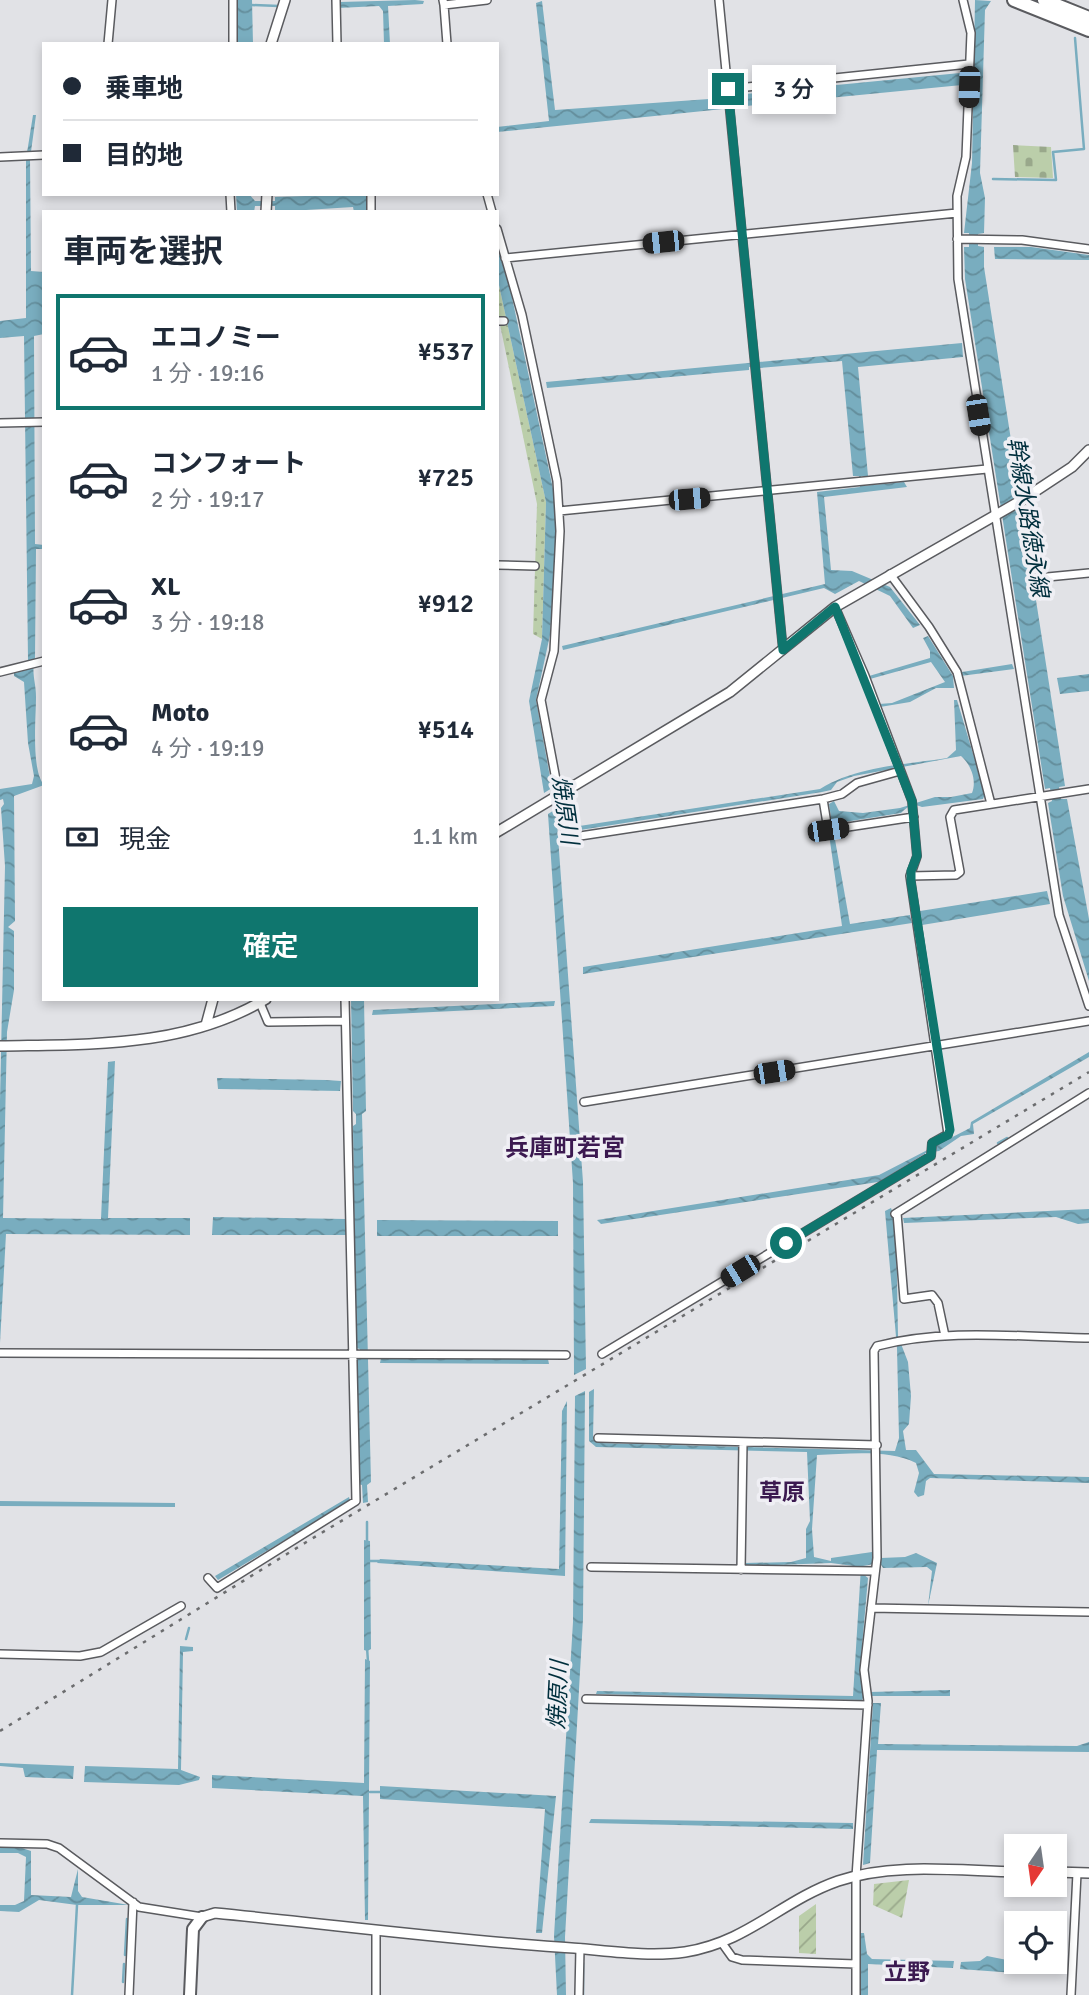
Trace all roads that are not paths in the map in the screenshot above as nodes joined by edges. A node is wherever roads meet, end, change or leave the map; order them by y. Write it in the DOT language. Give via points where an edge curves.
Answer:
graph roads {
  1 [pos="112,0"];
  2 [pos="233,0"];
  3 [pos="487,0"];
  4 [pos="719,0"];
  5 [pos="964,0"];
  6 [pos="1014,0"];
  7 [pos="1044,0"];
  8 [pos="443,2"];
  9 [pos="283,4"];
  10 [pos="336,4"];
  11 [pos="1089,18"];
  12 [pos="1089,30"];
  13 [pos="108,42"];
  14 [pos="233,42"];
  15 [pos="272,42"];
  16 [pos="337,42"];
  17 [pos="447,42"];
  18 [pos="970,64"];
  19 [pos="728,98"];
  20 [pos="42,155"];
  21 [pos="0,157"];
  22 [pos="957,213"];
  23 [pos="741,234"];
  24 [pos="499,236"];
  25 [pos="957,239"];
  26 [pos="1089,249"];
  27 [pos="505,258"];
  28 [pos="40,422"];
  29 [pos="0,423"];
  30 [pos="1089,450"];
  31 [pos="987,469"];
  32 [pos="767,491"];
  33 [pos="559,511"];
  34 [pos="996,515"];
  35 [pos="499,565"];
  36 [pos="535,566"];
  37 [pos="1089,573"];
  38 [pos="890,574"];
  39 [pos="1037,578"];
  40 [pos="835,607"];
  41 [pos="783,650"];
  42 [pos="41,662"];
  43 [pos="0,672"];
  44 [pos="900,771"];
  45 [pos="1089,789"];
  46 [pos="559,795"];
  47 [pos="1039,796"];
  48 [pos="823,799"];
  49 [pos="991,804"];
  50 [pos="914,817"];
  51 [pos="499,831"];
  52 [pos="910,876"];
  53 [pos="210,1001"];
  54 [pos="263,1001"];
  55 [pos="345,1001"];
  56 [pos="1089,1006"];
  57 [pos="345,1021"];
  58 [pos="1089,1021"];
  59 [pos="206,1026"];
  60 [pos="4,1046"];
  61 [pos="937,1046"];
  62 [pos="1089,1093"];
  63 [pos="584,1102"];
  64 [pos="944,1336"];
  65 [pos="1089,1338"];
  66 [pos="0,1353"];
  67 [pos="354,1354"];
  68 [pos="602,1354"];
  69 [pos="566,1355"];
  70 [pos="598,1438"];
  71 [pos="743,1442"];
  72 [pos="877,1445"];
  73 [pos="591,1567"];
  74 [pos="871,1567"];
  75 [pos="741,1570"];
  76 [pos="208,1578"];
  77 [pos="181,1606"];
  78 [pos="871,1608"];
  79 [pos="1089,1612"];
  80 [pos="0,1654"];
  81 [pos="868,1697"];
  82 [pos="586,1699"];
  83 [pos="0,1843"];
  84 [pos="1004,1872"];
  85 [pos="1068,1873"];
  86 [pos="1077,1873"];
  87 [pos="1089,1873"];
  88 [pos="856,1877"];
  89 [pos="133,1902"];
  90 [pos="202,1917"];
  91 [pos="376,1931"];
  92 [pos="722,1943"];
  93 [pos="576,1948"];
  94 [pos="856,1964"];
  95 [pos="129,1995"];
  96 [pos="190,1995"];
  97 [pos="376,1995"];
  98 [pos="579,1995"];
  99 [pos="856,1995"];
  100 [pos="1071,1995"];
  1 -- 13 [label="street"];
  2 -- 14 [label="street"];
  3 -- 8 [label="street"];
  4 -- 19 [label="street"];
  5 -- 18 [label="street" via="971,33"];
  6 -- 12 [label="highway"];
  7 -- 11 [label="highway"];
  8 -- 17 [label="street"];
  9 -- 15 [label="street"];
  10 -- 16 [label="street"];
  18 -- 19 [label="street"];
  18 -- 22 [label="street" via="966,157"];
  19 -- 23 [label="street"];
  20 -- 21 [label="street"];
  22 -- 23 [label="street"];
  22 -- 25 [label="street"];
  23 -- 27 [label="street"];
  23 -- 32 [label="street"];
  24 -- 27 [label="street"];
  25 -- 26 [label="street" via="1023,240"];
  25 -- 31 [label="street" via="958,279"];
  27 -- 33 [label="street" via="522,315 557,481"];
  28 -- 29 [label="street"];
  30 -- 34 [label="street" via="1050,483"];
  31 -- 32 [label="street"];
  31 -- 34 [label="street"];
  32 -- 33 [label="street"];
  32 -- 41 [label="street"];
  33 -- 46 [label="street" via="554,651 541,700"];
  34 -- 38 [label="street"];
  34 -- 47 [label="street"];
  35 -- 36 [label="street"];
  37 -- 39 [label="street"];
  38 -- 40 [label="street"];
  38 -- 49 [label="street" via="958,675"];
  40 -- 41 [label="street"];
  40 -- 44 [label="street"];
  41 -- 46 [label="street" via="730,692"];
  42 -- 43 [label="street"];
  44 -- 48 [label="street"];
  44 -- 50 [label="street"];
  45 -- 47 [label="street"];
  46 -- 48 [label="street" via="567,838"];
  46 -- 51 [label="street"];
  47 -- 49 [label="street"];
  47 -- 56 [label="street" via="1059,915"];
  48 -- 50 [label="street" via="828,830"];
  49 -- 52 [label="street" via="951,813 960,872"];
  50 -- 52 [label="street" via="917,856"];
  52 -- 61 [label="street"];
  53 -- 59 [label="street"];
  54 -- 57 [label="street" via="268,1021"];
  54 -- 59 [label="street"];
  55 -- 57 [label="street"];
  57 -- 67 [label="street"];
  58 -- 61 [label="street"];
  59 -- 60 [label="street" via="147,1041"];
  61 -- 63 [label="street"];
  61 -- 68 [label="street" via="950,1130 931,1150 887,1183"];
  62 -- 64 [label="street" via="896,1213 904,1299 932,1295"];
  64 -- 65 [label="street"];
  64 -- 72 [label="street" via="877,1346"];
  66 -- 67 [label="street"];
  67 -- 69 [label="street"];
  67 -- 76 [label="street" via="356,1502 217,1588"];
  70 -- 71 [label="street"];
  71 -- 72 [label="street"];
  71 -- 75 [label="street"];
  72 -- 74 [label="street"];
  73 -- 75 [label="street"];
  74 -- 75 [label="street"];
  74 -- 78 [label="street"];
  77 -- 80 [label="street" via="101,1652 80,1656"];
  78 -- 79 [label="street"];
  78 -- 81 [label="street" via="864,1670"];
  81 -- 82 [label="street"];
  81 -- 88 [label="street"];
  83 -- 89 [label="street" via="60,1848"];
  84 -- 88 [label="street" via="913,1871"];
  85 -- 86 [label="street"];
  86 -- 87 [label="street"];
  86 -- 100 [label="street"];
  88 -- 92 [label="street" via="821,1889"];
  88 -- 94 [label="street"];
  89 -- 90 [label="street" via="148,1910"];
  89 -- 95 [label="street"];
  90 -- 91 [label="street" via="215,1913"];
  90 -- 96 [label="main road" via="193,1929"];
  91 -- 93 [label="street"];
  91 -- 97 [label="street"];
  92 -- 93 [label="street" via="666,1954"];
  92 -- 94 [label="street" via="732,1957 742,1960"];
  93 -- 98 [label="street"];
  94 -- 99 [label="street"];
}
